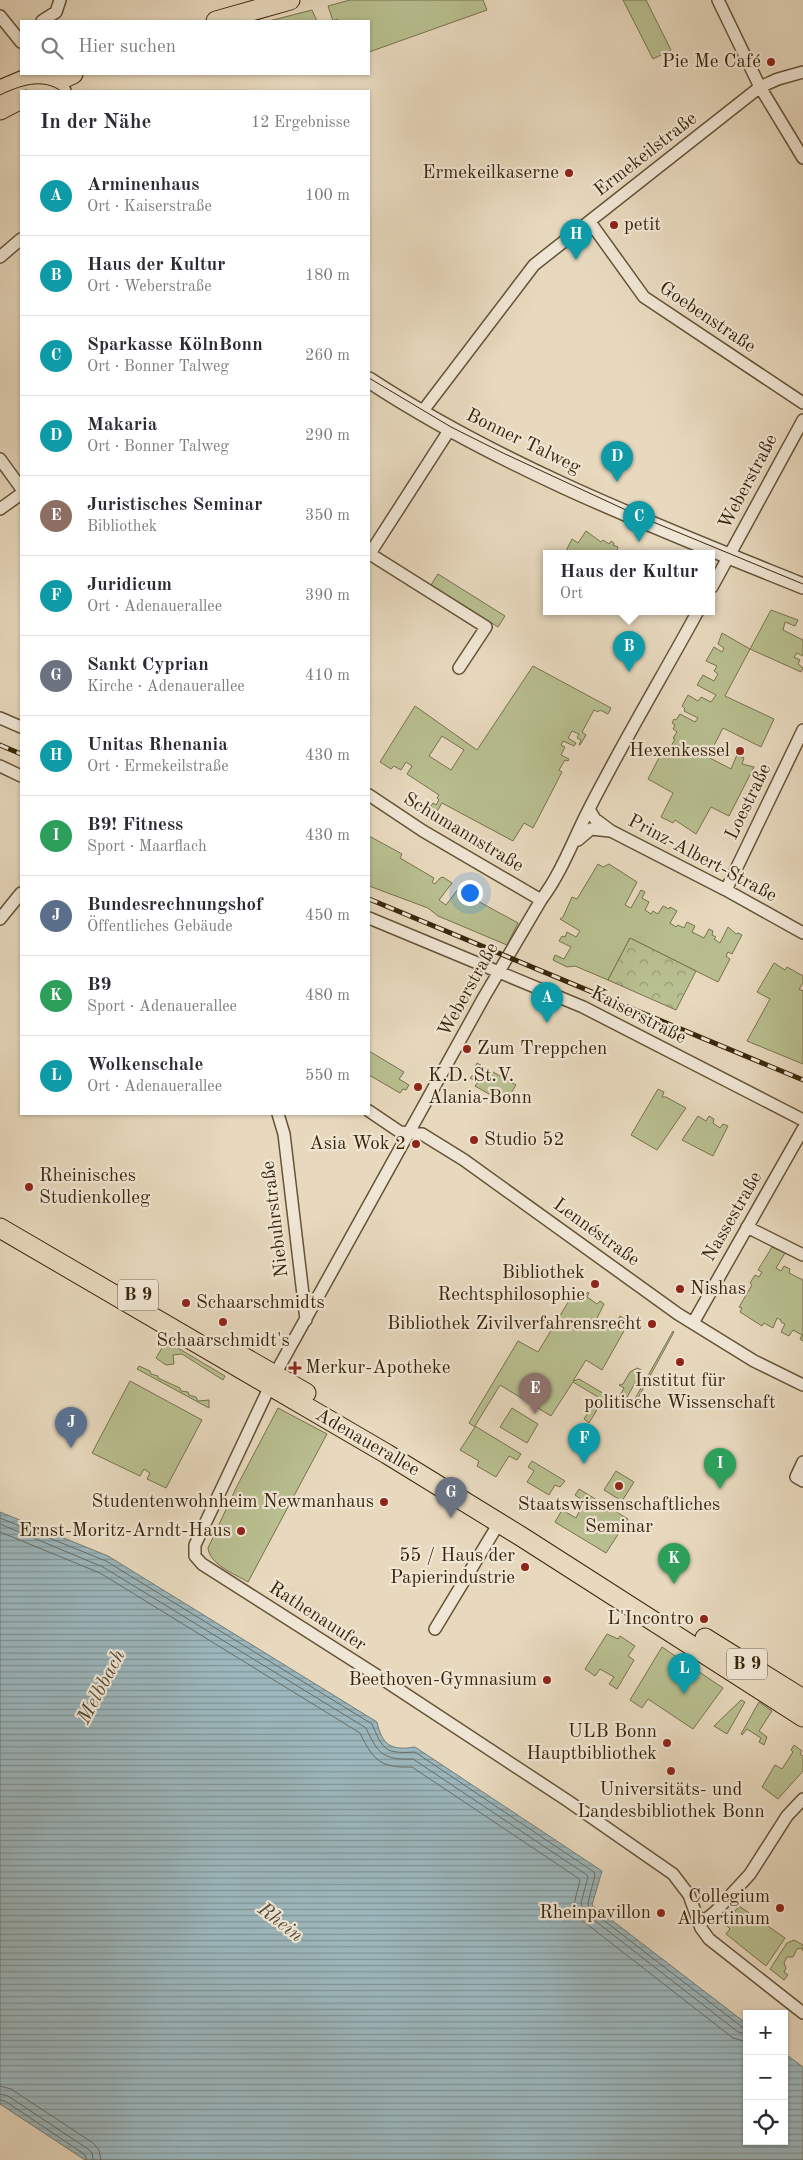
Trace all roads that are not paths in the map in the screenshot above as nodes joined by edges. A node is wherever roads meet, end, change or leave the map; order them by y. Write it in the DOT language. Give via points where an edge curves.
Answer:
graph roads {
  1 [pos="60,0"];
  2 [pos="290,0"];
  3 [pos="718,0"];
  4 [pos="0,16"];
  5 [pos="44,20"];
  6 [pos="220,20"];
  7 [pos="19,37"];
  8 [pos="803,72"];
  9 [pos="36,75"];
  10 [pos="70,75"];
  11 [pos="55,82"];
  12 [pos="760,87"];
  13 [pos="0,90"];
  14 [pos="38,90"];
  15 [pos="20,100"];
  16 [pos="0,110"];
  17 [pos="803,158"];
  18 [pos="590,222"];
  19 [pos="20,240"];
  20 [pos="0,257"];
  21 [pos="370,381"];
  22 [pos="803,403"];
  23 [pos="422,412"];
  24 [pos="803,420"];
  25 [pos="450,429"];
  26 [pos="0,459"];
  27 [pos="20,487"];
  28 [pos="20,495"];
  29 [pos="0,509"];
  30 [pos="714,550"];
  31 [pos="715,550"];
  32 [pos="370,553"];
  33 [pos="370,556"];
  34 [pos="728,556"];
  35 [pos="715,581"];
  36 [pos="803,586"];
  37 [pos="696,615"];
  38 [pos="459,668"];
  39 [pos="0,718"];
  40 [pos="20,727"];
  41 [pos="803,730"];
  42 [pos="0,766"];
  43 [pos="20,776"];
  44 [pos="370,796"];
  45 [pos="589,809"];
  46 [pos="611,832"];
  47 [pos="573,845"];
  48 [pos="726,890"];
  49 [pos="20,894"];
  50 [pos="541,900"];
  51 [pos="370,918"];
  52 [pos="0,920"];
  53 [pos="803,932"];
  54 [pos="495,970"];
  55 [pos="370,1112"];
  56 [pos="278,1115"];
  57 [pos="803,1120"];
  58 [pos="803,1129"];
  59 [pos="410,1133"];
  60 [pos="0,1216"];
  61 [pos="747,1227"];
  62 [pos="0,1228"];
  63 [pos="803,1255"];
  64 [pos="306,1320"];
  65 [pos="693,1323"];
  66 [pos="273,1381"];
  67 [pos="803,1385"];
  68 [pos="803,1462"];
  69 [pos="803,1481"];
  70 [pos="500,1523"];
  71 [pos="195,1556"];
  72 [pos="435,1629"];
  73 [pos="803,1699"];
  74 [pos="803,1716"];
  75 [pos="803,1800"];
  76 [pos="700,1924"];
  77 [pos="803,2013"];
  1 -- 5 [label="street" via="56,12"];
  2 -- 6 [label="main road"];
  3 -- 12 [label="street"];
  4 -- 7 [label="street"];
  8 -- 12 [label="street, Ermekeilstraße"];
  9 -- 13 [label="main road"];
  10 -- 11 [label="main road"];
  11 -- 14 [label="main road"];
  12 -- 17 [label="street"];
  12 -- 18 [label="street, Ermekeilstraße"];
  15 -- 16 [label="main road"];
  18 -- 22 [label="street, Goebenstraße" via="644,297"];
  18 -- 23 [label="street, Ermekeilstraße" via="534,265"];
  19 -- 20 [label="street"];
  21 -- 23 [label="street, Bonner Talweg"];
  23 -- 25 [label="street, Bonner Talweg"];
  24 -- 34 [label="street, Weberstraße"];
  25 -- 30 [label="street, Bonner Talweg" via="561,483"];
  25 -- 32 [label="street"];
  26 -- 27 [label="street"];
  28 -- 29 [label="street"];
  31 -- 34 [label="street, Bonner Talweg"];
  33 -- 38 [label="street" via="486,628"];
  34 -- 35 [label="street, Weberstraße"];
  34 -- 36 [label="street, Bonner Talweg"];
  37 -- 45 [label="street, Weberstraße"];
  39 -- 40 [label="street"];
  41 -- 48 [label="street, Loestraße"];
  42 -- 43 [label="street"];
  44 -- 50 [label="street, Schumannstraße" via="422,831"];
  45 -- 46 [label="street, Prinz-Albert-Straße" via="595,819"];
  45 -- 47 [label="street, Weberstraße"];
  46 -- 47 [label="street, Prinz-Albert-Straße" via="591,829"];
  46 -- 48 [label="street, Prinz-Albert-Straße"];
  47 -- 50 [label="street, Weberstraße"];
  48 -- 53 [label="street, Prinz-Albert-Straße"];
  49 -- 52 [label="street"];
  50 -- 54 [label="street, Weberstraße"];
  51 -- 54 [label="street, Kaiserstraße"];
  54 -- 57 [label="street, Kaiserstraße" via="583,1008"];
  54 -- 59 [label="street, Weberstraße"];
  55 -- 59 [label="street, Lennéstraße" via="400,1132"];
  56 -- 64 [label="street, Niebuhrstraße" via="284,1134"];
  58 -- 61 [label="street, Nassestraße"];
  59 -- 64 [label="street, Weberstraße"];
  59 -- 65 [label="street, Lennéstraße" via="422,1134 464,1160"];
  60 -- 66 [label="main road, Adenauerallee / B 9"];
  61 -- 63 [label="street"];
  61 -- 65 [label="street, Nassestraße"];
  62 -- 66 [label="main road, Adenauerallee / B 9"];
  64 -- 66 [label="street, Weberstraße"];
  65 -- 67 [label="street, Lennéstraße" via="754,1361"];
  66 -- 70 [label="main road, Adenauerallee / B 9"];
  66 -- 71 [label="street, Weberstraße" via="195,1544"];
  66 -- 73 [label="main road, Adenauerallee / B 9"];
  68 -- 69 [label="street" via="796,1477"];
  70 -- 72 [label="street"];
  70 -- 74 [label="main road, Adenauerallee / B 9"];
  71 -- 76 [label="street, Rathenauufer" via="202,1564 384,1680 673,1874 684,1887"];
  75 -- 76 [label="street" via="787,1816 750,1874"];
  76 -- 77 [label="street, Rathenauufer" via="709,1938"];
}
